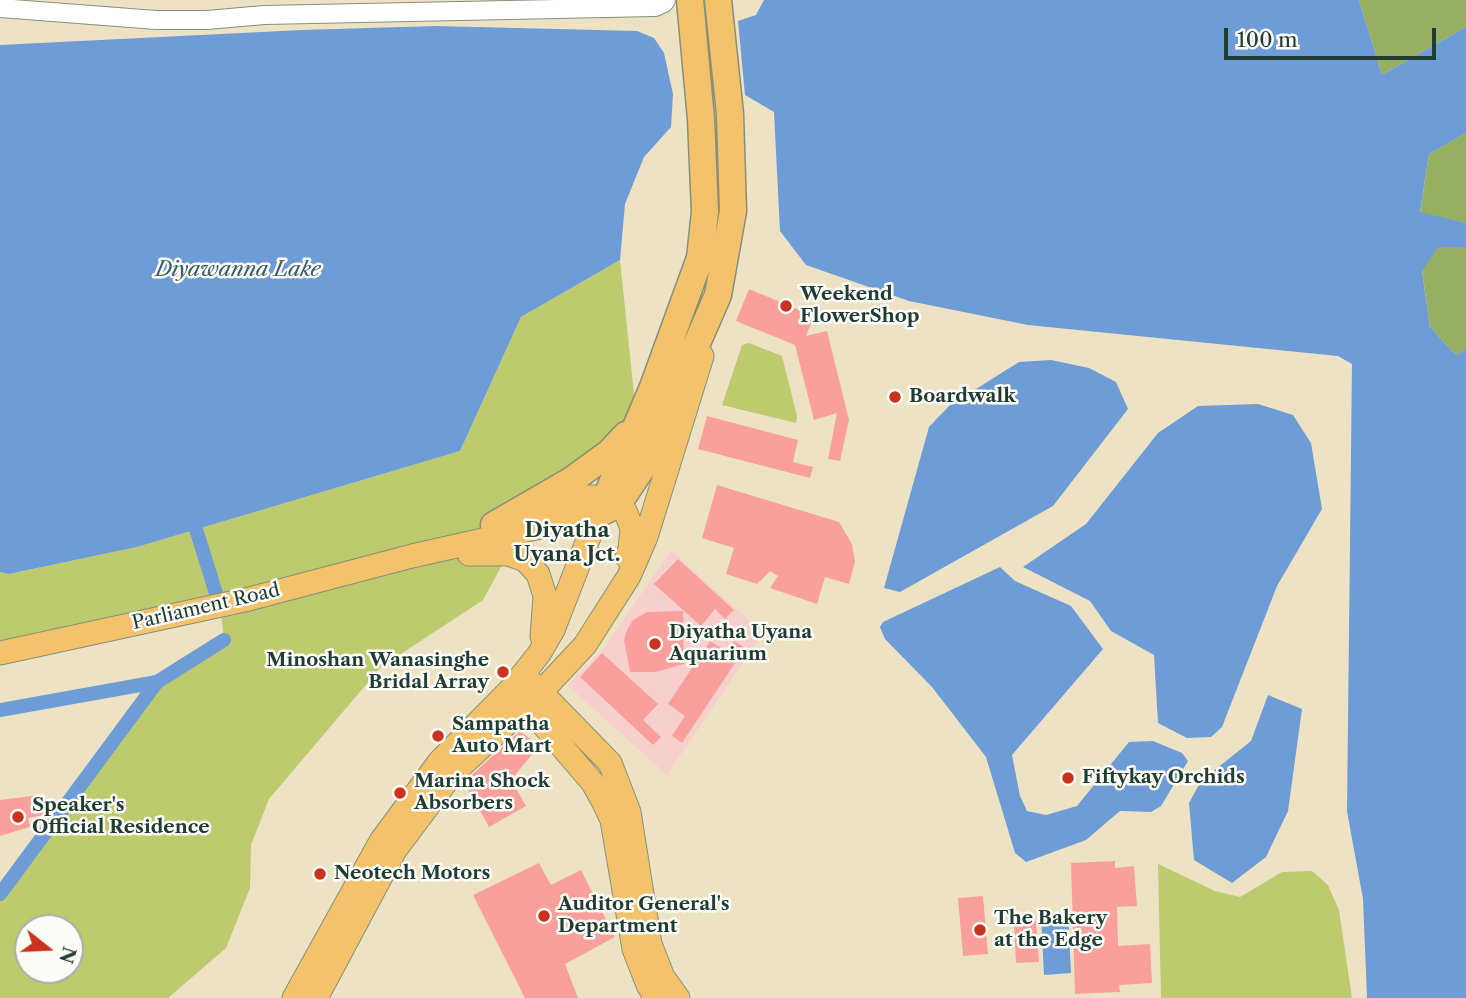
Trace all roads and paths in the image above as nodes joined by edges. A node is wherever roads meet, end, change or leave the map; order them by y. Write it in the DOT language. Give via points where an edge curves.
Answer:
graph roads {
  1 [pos="718,1"];
  2 [pos="682,2"];
  3 [pos="0,8"];
  4 [pos="718,295"];
  5 [pos="637,424"];
  6 [pos="607,505"];
  7 [pos="494,525"];
  8 [pos="412,556"];
  9 [pos="601,621"];
  10 [pos="0,653"];
  11 [pos="539,654"];
  12 [pos="526,690"];
  13 [pos="294,998"];
  14 [pos="316,998"];
  15 [pos="656,998"];
  16 [pos="678,998"];
  1 -- 4 [label="highway" via="730,114 733,211"];
  2 -- 3 [label="street" via="207,20"];
  2 -- 5 [label="highway" via="701,119 705,212 699,258"];
  4 -- 6 [label="highway" via="644,465"];
  4 -- 9 [label="main road" via="646,537"];
  5 -- 6 [label="highway"];
  5 -- 7 [label="highway" via="598,463"];
  6 -- 7 [label="main road, Parliament Road" via="583,497"];
  6 -- 8 [label="main road, Parliament Road"];
  6 -- 9 [label="main road" via="625,511 632,528 630,549"];
  6 -- 11 [label="main road"];
  7 -- 8 [label="main road, Parliament Road"];
  8 -- 10 [label="main road, Parliament Road" via="249,599"];
  8 -- 11 [label="main road" via="494,553 525,560 538,573 545,596"];
  9 -- 12 [label="main road" via="585,645"];
  11 -- 12 [label="main road"];
  12 -- 13 [label="main road" via="440,761 381,841"];
  12 -- 14 [label="main road" via="395,850"];
  12 -- 15 [label="main road" via="593,783 612,820 634,949"];
  12 -- 16 [label="main road" via="610,763 629,812 650,944 663,977"];
}
